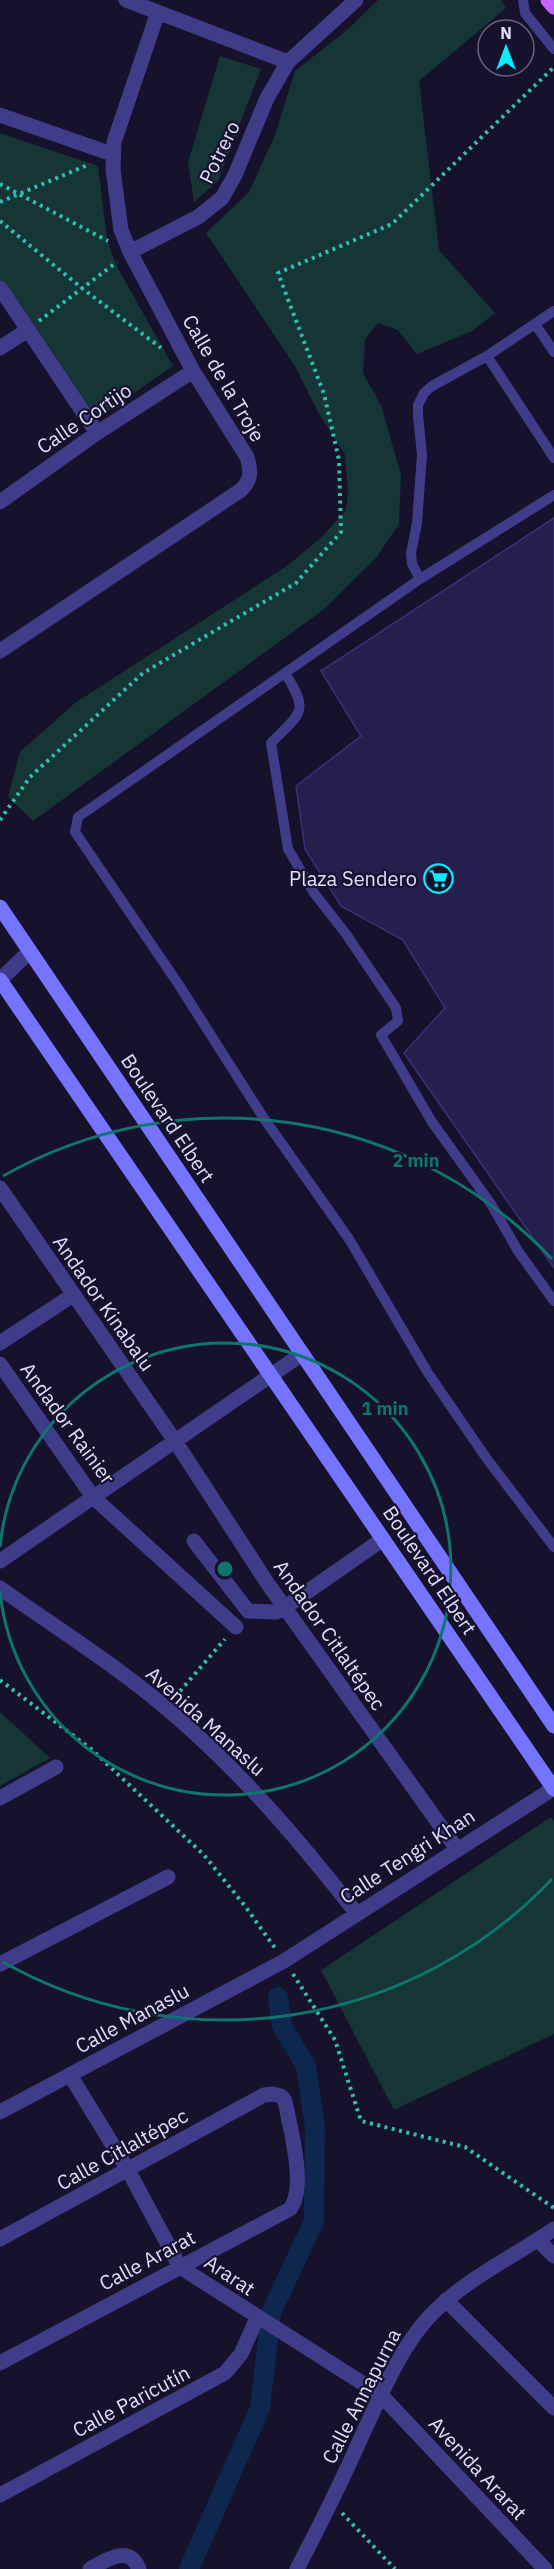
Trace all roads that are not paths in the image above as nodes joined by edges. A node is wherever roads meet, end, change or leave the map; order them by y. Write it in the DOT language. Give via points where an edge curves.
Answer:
graph roads {
  1 [pos="126,0"];
  2 [pos="356,0"];
  3 [pos="523,0"];
  4 [pos="548,0"];
  5 [pos="554,7"];
  6 [pos="158,12"];
  7 [pos="554,49"];
  8 [pos="288,62"];
  9 [pos="0,115"];
  10 [pos="112,154"];
  11 [pos="130,252"];
  12 [pos="0,288"];
  13 [pos="554,311"];
  14 [pos="535,324"];
  15 [pos="28,330"];
  16 [pos="0,348"];
  17 [pos="554,352"];
  18 [pos="487,356"];
  19 [pos="193,371"];
  20 [pos="97,433"];
  21 [pos="554,458"];
  22 [pos="554,495"];
  23 [pos="0,502"];
  24 [pos="420,579"];
  25 [pos="0,651"];
  26 [pos="285,673"];
  27 [pos="0,907"];
  28 [pos="30,951"];
  29 [pos="0,980"];
  30 [pos="0,1188"];
  31 [pos="73,1295"];
  32 [pos="554,1301"];
  33 [pos="0,1343"];
  34 [pos="302,1354"];
  35 [pos="0,1364"];
  36 [pos="271,1375"];
  37 [pos="175,1441"];
  38 [pos="93,1497"];
  39 [pos="383,1539"];
  40 [pos="194,1541"];
  41 [pos="554,1547"];
  42 [pos="2,1556"];
  43 [pos="0,1588"];
  44 [pos="284,1608"];
  45 [pos="236,1627"];
  46 [pos="554,1726"];
  47 [pos="56,1767"];
  48 [pos="554,1789"];
  49 [pos="0,1798"];
  50 [pos="457,1849"];
  51 [pos="168,1876"];
  52 [pos="357,1914"];
  53 [pos="284,1960"];
  54 [pos="0,1964"];
  55 [pos="70,2075"];
  56 [pos="0,2112"];
  57 [pos="128,2170"];
  58 [pos="298,2183"];
  59 [pos="554,2229"];
  60 [pos="0,2239"];
  61 [pos="538,2240"];
  62 [pos="554,2256"];
  63 [pos="180,2267"];
  64 [pos="446,2300"];
  65 [pos="257,2318"];
  66 [pos="0,2363"];
  67 [pos="381,2395"];
  68 [pos="554,2408"];
  69 [pos="0,2495"];
  70 [pos="90,2569"];
  71 [pos="139,2569"];
  72 [pos="297,2569"];
  73 [pos="545,2569"];
  1 -- 6 [label="street"];
  2 -- 8 [label="street, Potrero"];
  3 -- 7 [label="lane" via="525,13"];
  4 -- 5 [label="main road"];
  6 -- 8 [label="street"];
  6 -- 10 [label="street, Calle de la Troje" via="116,131"];
  8 -- 11 [label="street, Potrero" via="267,98 222,198 198,217"];
  9 -- 10 [label="street"];
  10 -- 11 [label="street, Calle de la Troje" via="121,230"];
  11 -- 19 [label="street, Calle de la Troje"];
  12 -- 15 [label="street"];
  13 -- 14 [label="lane"];
  14 -- 17 [label="lane"];
  14 -- 18 [label="lane"];
  15 -- 16 [label="street"];
  15 -- 20 [label="street"];
  18 -- 21 [label="lane"];
  18 -- 24 [label="lane" via="432,386 418,405 422,455 411,553"];
  19 -- 20 [label="street, Calle Cortijo"];
  19 -- 25 [label="street, Calle de la Troje" via="247,457 249,482"];
  20 -- 23 [label="street, Calle Cortijo"];
  22 -- 24 [label="lane"];
  24 -- 26 [label="lane"];
  26 -- 32 [label="lane" via="301,705 300,713 270,743 288,849 314,893 396,1008 398,1021 381,1035 406,1081"];
  26 -- 41 [label="lane" via="78,817 75,832 263,1117 349,1239 434,1382"];
  27 -- 28 [label="street, Boulevard Elbert"];
  28 -- 29 [label="street"];
  28 -- 34 [label="street, Boulevard Elbert"];
  29 -- 36 [label="street, Boulevard Elbert"];
  30 -- 31 [label="street, Andador Kinabalu"];
  31 -- 33 [label="street"];
  31 -- 37 [label="street, Andador Kinabalu"];
  34 -- 36 [label="street"];
  34 -- 46 [label="street, Boulevard Elbert"];
  35 -- 38 [label="street, Andador Rainier"];
  36 -- 37 [label="street"];
  36 -- 39 [label="street, Boulevard Elbert"];
  37 -- 38 [label="street"];
  37 -- 44 [label="street, Andador Citlaltépec"];
  38 -- 42 [label="street"];
  38 -- 45 [label="street, Andador Rainier"];
  39 -- 44 [label="street"];
  39 -- 48 [label="street, Boulevard Elbert"];
  40 -- 44 [label="street" via="248,1611 276,1612"];
  43 -- 52 [label="street, Avenida Manaslu" via="166,1708 272,1811"];
  44 -- 50 [label="street, Andador Citlaltépec"];
  47 -- 49 [label="street"];
  48 -- 50 [label="street, Calle Tengri Khan"];
  50 -- 52 [label="street, Calle Tengri Khan"];
  51 -- 54 [label="street"];
  52 -- 53 [label="street, Calle Tengri Khan"];
  53 -- 55 [label="street, Calle Manaslu"];
  55 -- 56 [label="street, Calle Manaslu"];
  55 -- 57 [label="street"];
  57 -- 58 [label="street, Calle Citlaltépec" via="264,2095 273,2094 285,2102"];
  57 -- 60 [label="street, Calle Citlaltépec"];
  57 -- 63 [label="street"];
  58 -- 63 [label="street, Calle Ararat" via="297,2197 290,2209"];
  59 -- 61 [label="street, Calle Annapurna"];
  61 -- 62 [label="street"];
  61 -- 64 [label="street, Calle Annapurna"];
  63 -- 65 [label="street, Ararat"];
  63 -- 66 [label="street, Calle Ararat"];
  64 -- 67 [label="street, Calle Annapurna" via="426,2320"];
  64 -- 68 [label="street"];
  65 -- 67 [label="street, Ararat"];
  65 -- 69 [label="street, Calle Paricutín" via="241,2354 225,2373"];
  67 -- 72 [label="street, Calle Annapurna"];
  67 -- 73 [label="street, Avenida Ararat"];
  70 -- 71 [label="street" via="113,2556 131,2557"];
}
